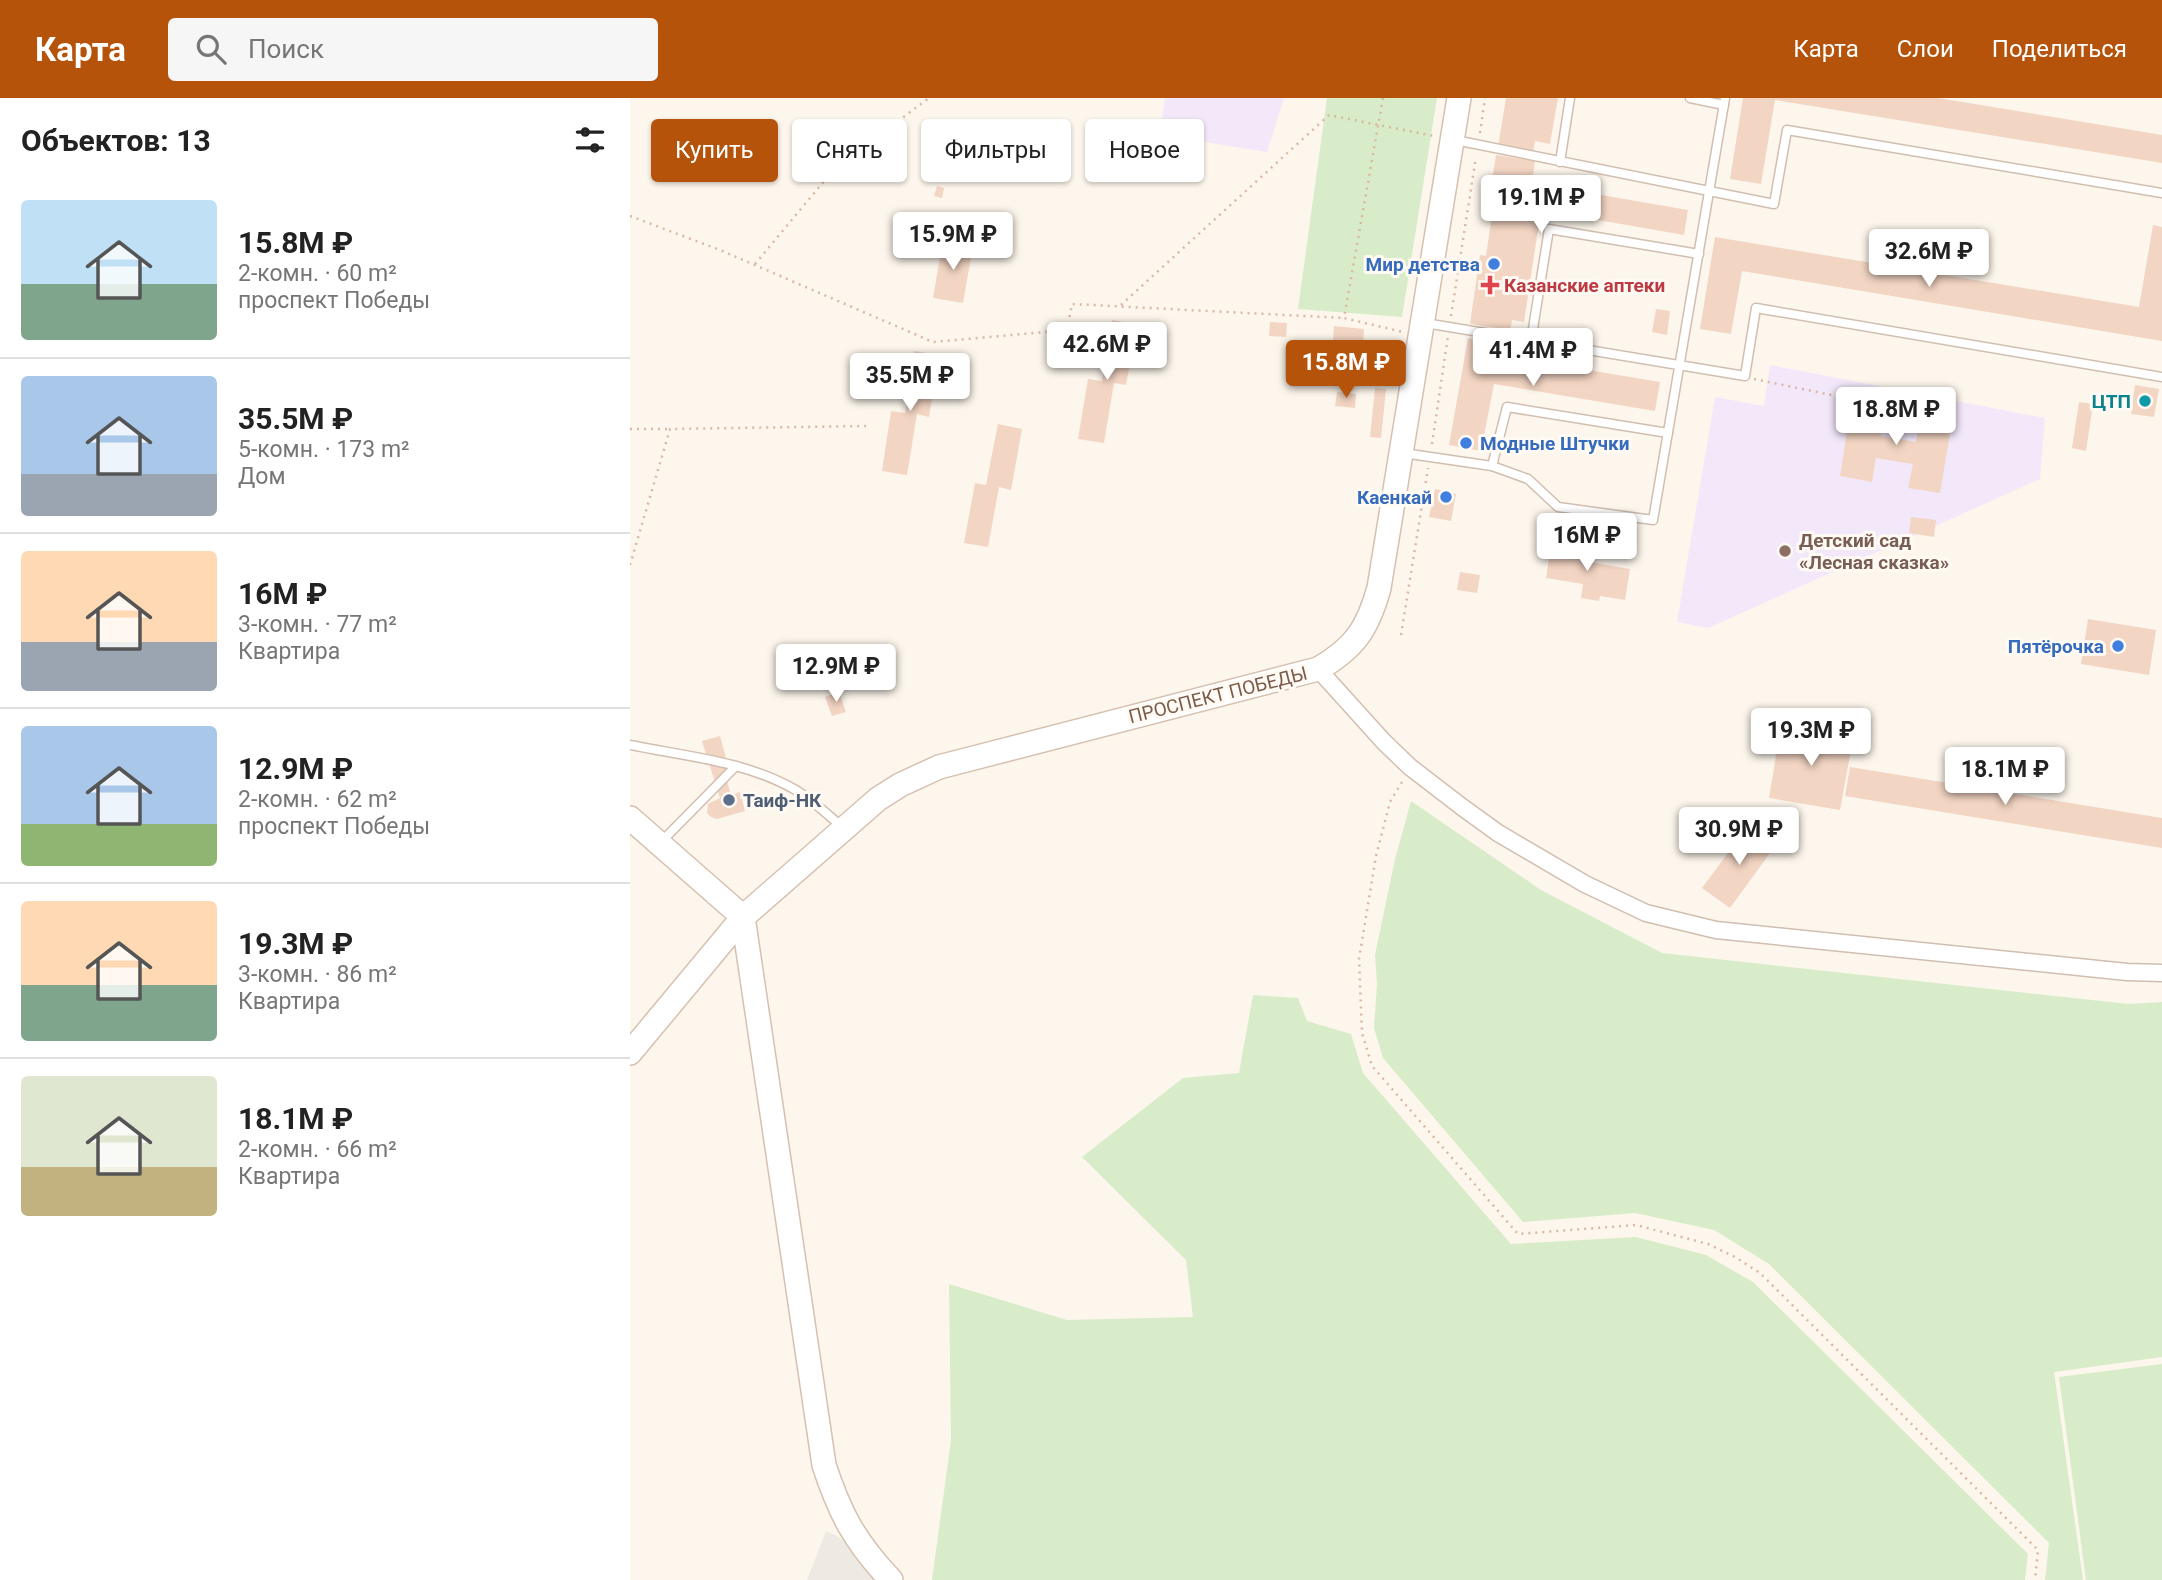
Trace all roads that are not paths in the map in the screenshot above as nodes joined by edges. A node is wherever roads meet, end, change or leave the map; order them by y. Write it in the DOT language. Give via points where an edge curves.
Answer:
graph roads {
  1 [pos="1459,98"];
  2 [pos="1570,98"];
  3 [pos="1690,98"];
  4 [pos="1724,101"];
  5 [pos="1452,140"];
  6 [pos="1560,162"];
  7 [pos="1709,192"];
  8 [pos="2162,193"];
  9 [pos="1699,254"];
  10 [pos="1422,330"];
  11 [pos="1531,341"];
  12 [pos="1680,365"];
  13 [pos="2162,377"];
  14 [pos="1668,433"];
  15 [pos="1402,452"];
  16 [pos="1492,466"];
  17 [pos="1318,669"];
  18 [pos="630,745"];
  19 [pos="736,766"];
  20 [pos="630,818"];
  21 [pos="844,828"];
  22 [pos="659,844"];
  23 [pos="743,918"];
  24 [pos="2162,973"];
  25 [pos="630,1053"];
  26 [pos="891,1580"];
  1 -- 5 [label="main road, ПРОСПЕКТ ПОБЕДЫ"];
  2 -- 6 [label="lane"];
  3 -- 4 [label="lane"];
  4 -- 7 [label="lane"];
  5 -- 6 [label="lane"];
  5 -- 10 [label="main road, ПРОСПЕКТ ПОБЕДЫ"];
  6 -- 7 [label="lane"];
  7 -- 8 [label="lane" via="1774,204 1787,130"];
  7 -- 9 [label="lane"];
  9 -- 11 [label="lane" via="1549,229"];
  9 -- 12 [label="lane"];
  10 -- 11 [label="lane" via="1449,327"];
  10 -- 15 [label="main road, ПРОСПЕКТ ПОБЕДЫ"];
  11 -- 12 [label="lane"];
  12 -- 13 [label="lane" via="1745,376 1756,308"];
  12 -- 14 [label="lane"];
  14 -- 16 [label="lane" via="1507,407"];
  14 -- 16 [label="lane" via="1653,520 1558,507 1528,479"];
  15 -- 16 [label="lane"];
  15 -- 17 [label="main road, ПРОСПЕКТ ПОБЕДЫ" via="1374,610 1358,638"];
  17 -- 21 [label="main road, ПРОСПЕКТ ПОБЕДЫ" via="939,767 878,799"];
  17 -- 24 [label="street" via="1410,767 1498,833 1646,914 1716,930"];
  18 -- 19 [label="lane"];
  19 -- 21 [label="lane" via="792,788"];
  19 -- 22 [label="lane"];
  20 -- 22 [label="main road"];
  21 -- 23 [label="main road, ПРОСПЕКТ ПОБЕДЫ"];
  22 -- 23 [label="main road"];
  23 -- 25 [label="main road, ПРОСПЕКТ ПОБЕДЫ"];
  23 -- 26 [label="main road" via="824,1465 853,1535"];
}
